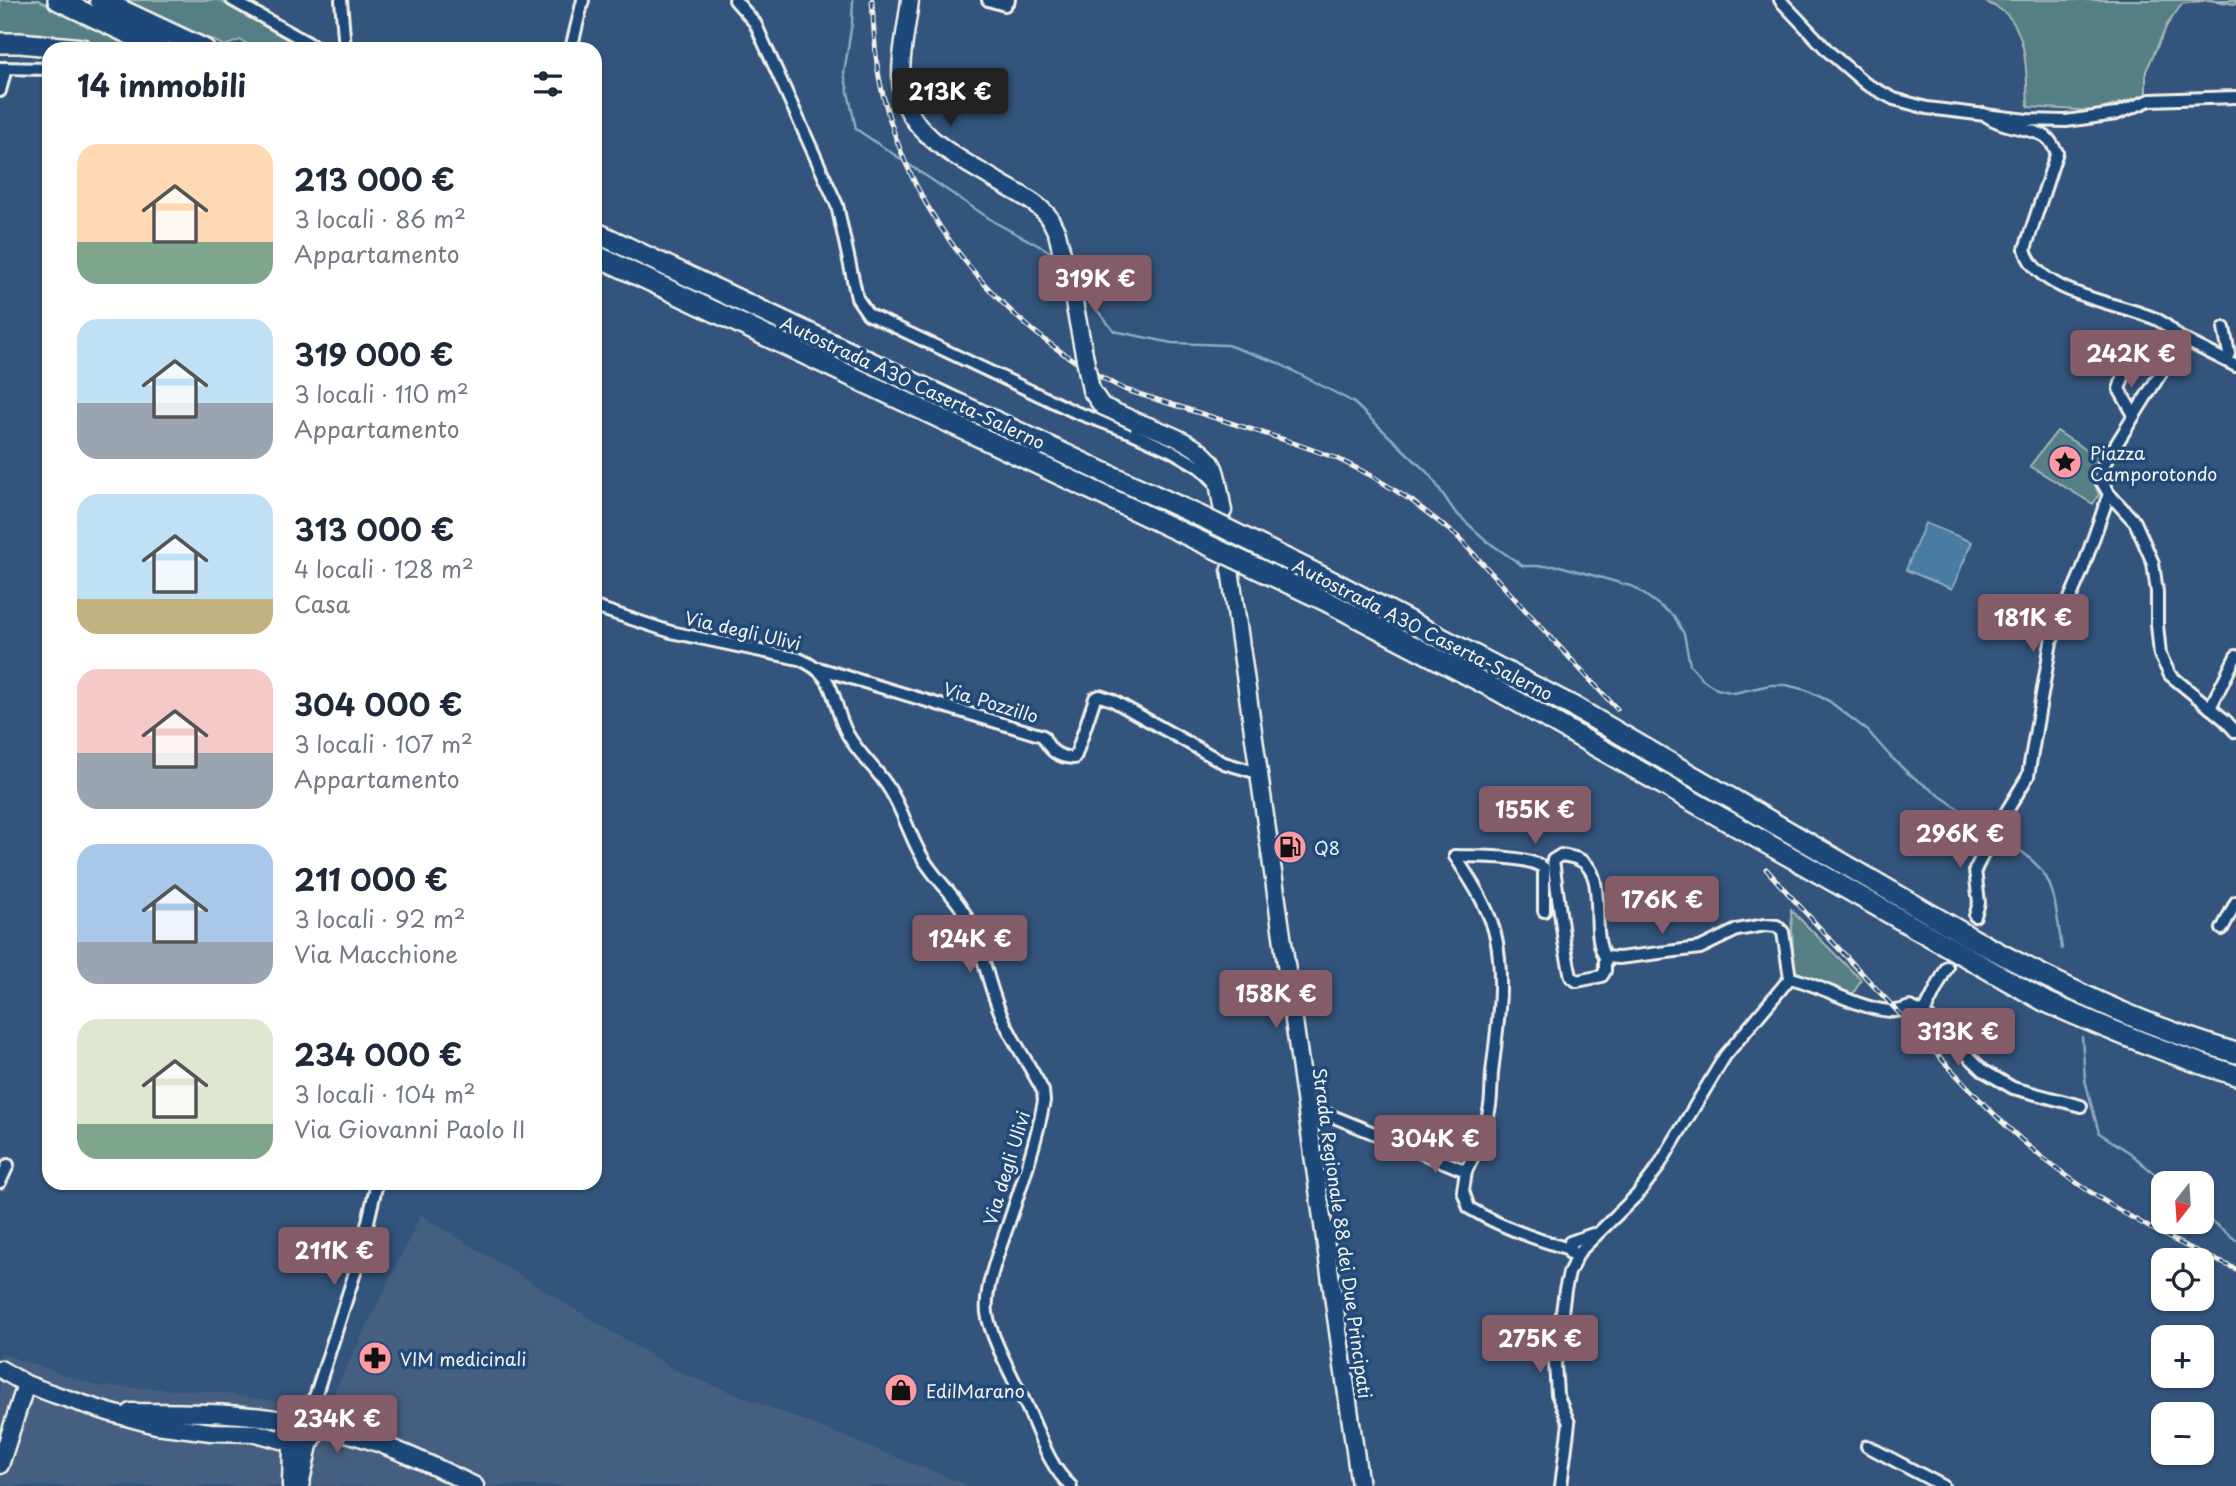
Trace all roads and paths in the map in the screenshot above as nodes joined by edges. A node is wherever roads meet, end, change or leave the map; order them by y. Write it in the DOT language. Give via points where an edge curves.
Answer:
graph roads {
  1 [pos="58,0"];
  2 [pos="100,0"];
  3 [pos="232,0"];
  4 [pos="341,0"];
  5 [pos="583,0"];
  6 [pos="735,0"];
  7 [pos="910,0"];
  8 [pos="988,0"];
  9 [pos="1009,0"];
  10 [pos="1780,0"];
  11 [pos="146,42"];
  12 [pos="189,42"];
  13 [pos="307,42"];
  14 [pos="344,42"];
  15 [pos="573,42"];
  16 [pos="0,43"];
  17 [pos="42,45"];
  18 [pos="3,68"];
  19 [pos="42,69"];
  20 [pos="0,91"];
  21 [pos="2236,97"];
  22 [pos="1984,114"];
  23 [pos="602,235"];
  24 [pos="602,258"];
  25 [pos="2224,328"];
  26 [pos="2179,337"];
  27 [pos="2228,353"];
  28 [pos="2114,366"];
  29 [pos="2236,366"];
  30 [pos="2134,415"];
  31 [pos="1218,485"];
  32 [pos="2109,494"];
  33 [pos="1223,511"];
  34 [pos="1230,569"];
  35 [pos="602,609"];
  36 [pos="2236,656"];
  37 [pos="816,668"];
  38 [pos="2210,708"];
  39 [pos="2236,732"];
  40 [pos="1258,773"];
  41 [pos="2236,902"];
  42 [pos="1544,911"];
  43 [pos="1975,916"];
  44 [pos="2222,929"];
  45 [pos="1605,957"];
  46 [pos="1947,967"];
  47 [pos="1790,978"];
  48 [pos="1924,1013"];
  49 [pos="2236,1053"];
  50 [pos="2236,1075"];
  51 [pos="2081,1105"];
  52 [pos="1307,1113"];
  53 [pos="8,1165"];
  54 [pos="1466,1171"];
  55 [pos="0,1182"];
  56 [pos="375,1190"];
  57 [pos="1575,1247"];
  58 [pos="0,1369"];
  59 [pos="26,1384"];
  60 [pos="301,1433"];
  61 [pos="1867,1447"];
  62 [pos="0,1465"];
  63 [pos="290,1486"];
  64 [pos="300,1486"];
  65 [pos="475,1486"];
  66 [pos="1071,1486"];
  67 [pos="1360,1486"];
  68 [pos="1561,1486"];
  69 [pos="1942,1486"];
  1 -- 11 [label="highway"];
  2 -- 12 [label="highway"];
  3 -- 13 [label="street"];
  4 -- 14 [label="street"];
  5 -- 15 [label="street"];
  6 -- 31 [label="street" via="755,23 833,194 858,298 868,314 1076,412 1171,451 1201,468"];
  7 -- 31 [label="main road, bridge" via="902,92 911,115 952,153 1036,204 1049,217 1074,302 1091,390 1102,406 1176,438 1206,457"];
  8 -- 9 [label="street" via="1005,5"];
  10 -- 22 [label="street" via="1866,84 1894,99 1927,108"];
  16 -- 17 [label="highway"];
  18 -- 19 [label="street"];
  18 -- 20 [label="street"];
  21 -- 22 [label="street" via="2150,100 2116,114 2066,121"];
  22 -- 26 [label="street" via="1995,123 2040,134 2057,152 2025,249 2027,259 2059,285 2158,320"];
  23 -- 49 [label="highway, Autostrada A30 Caserta-Salerno, bridge" via="1337,584 1574,707 2030,970 2116,1011"];
  24 -- 50 [label="highway, Autostrada A30 Caserta-Salerno, bridge" via="1328,602 1508,696 2044,1001 2194,1063"];
  25 -- 27 [label="street"];
  26 -- 27 [label="street"];
  26 -- 30 [label="street"];
  27 -- 29 [label="street"];
  28 -- 30 [label="street" via="2125,372 2119,389"];
  30 -- 32 [label="street" via="2102,467 2100,479"];
  31 -- 33 [label="main road"];
  32 -- 38 [label="street" via="2135,522 2153,563 2160,655 2170,675"];
  32 -- 43 [label="street" via="2051,642 2028,776 1975,870 1979,903"];
  34 -- 40 [label="main road, Strada Regionale 88 dei Due Principati"];
  35 -- 37 [label="street, Via degli Ulivi" via="671,632 799,659"];
  36 -- 38 [label="street"];
  37 -- 40 [label="street, Via Pozzillo" via="1043,736 1055,754 1074,758 1088,714 1100,696 1224,763"];
  37 -- 66 [label="street, Via degli Ulivi" via="831,687 847,733 891,791 916,848 970,923 998,1006 1043,1091 1041,1117 995,1265 987,1313 1052,1462"];
  38 -- 39 [label="street"];
  40 -- 52 [label="main road, Strada Regionale 88 dei Due Principati"];
  41 -- 44 [label="street"];
  42 -- 54 [label="street" via="1544,868 1537,863 1455,856 1493,928 1498,962 1497,1046 1490,1110"];
  45 -- 45 [label="street" via="1590,868 1561,855 1553,860 1571,977 1577,981 1602,976"];
  45 -- 47 [label="street" via="1700,948 1737,930 1777,926 1783,932"];
  46 -- 48 [label="street"];
  47 -- 48 [label="street" via="1882,1010 1898,1012 1910,1007"];
  47 -- 57 [label="street" via="1725,1056 1653,1175 1599,1231"];
  48 -- 51 [label="street" via="1984,1071 2013,1088"];
  52 -- 54 [label="street" via="1322,1112"];
  52 -- 67 [label="main road, Strada Regionale 88 dei Due Principati"];
  53 -- 55 [label="street"];
  54 -- 57 [label="street" via="1463,1191 1469,1208 1536,1239"];
  56 -- 60 [label="street" via="359,1260"];
  57 -- 68 [label="street" via="1555,1364 1558,1394 1569,1423"];
  58 -- 59 [label="main road"];
  59 -- 60 [label="main road" via="108,1412 260,1416"];
  59 -- 62 [label="main road"];
  60 -- 63 [label="main road"];
  60 -- 64 [label="main road"];
  60 -- 65 [label="main road" via="359,1437 412,1455"];
  61 -- 69 [label="street"];
}
